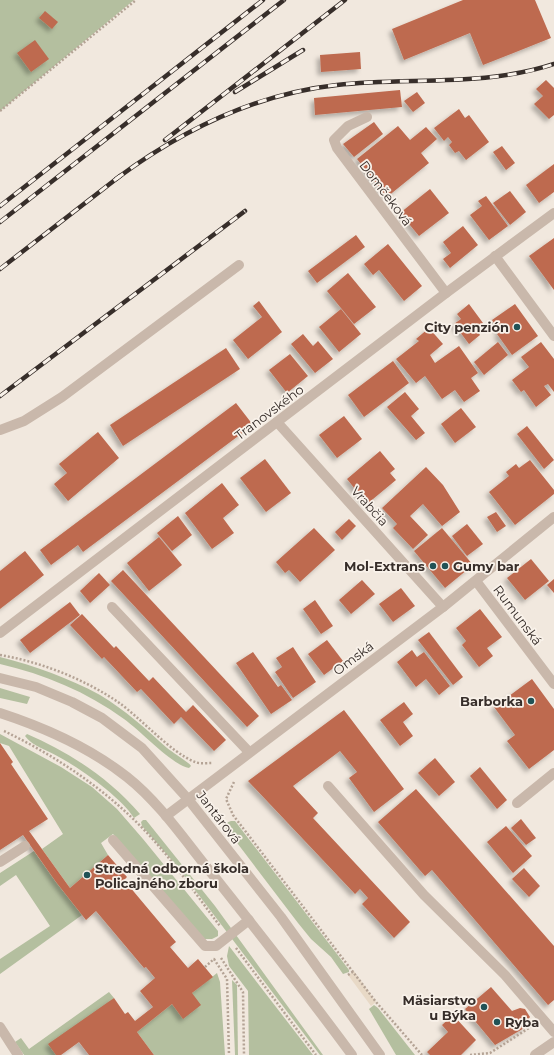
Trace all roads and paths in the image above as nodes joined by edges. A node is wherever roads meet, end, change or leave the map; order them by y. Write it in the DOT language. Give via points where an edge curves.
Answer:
graph roads {
  1 [pos="136,0"];
  2 [pos="0,111"];
  3 [pos="366,116"];
  4 [pos="554,213"];
  5 [pos="495,256"];
  6 [pos="239,265"];
  7 [pos="446,293"];
  8 [pos="554,336"];
  9 [pos="277,422"];
  10 [pos="0,430"];
  11 [pos="554,517"];
  12 [pos="476,581"];
  13 [pos="112,607"];
  14 [pos="443,607"];
  15 [pos="0,633"];
  16 [pos="0,678"];
  17 [pos="554,682"];
  18 [pos="0,714"];
  19 [pos="0,728"];
  20 [pos="249,752"];
  21 [pos="554,773"];
  22 [pos="328,786"];
  23 [pos="188,799"];
  24 [pos="517,803"];
  25 [pos="166,816"];
  26 [pos="113,840"];
  27 [pos="25,846"];
  28 [pos="0,862"];
  29 [pos="249,920"];
  30 [pos="228,937"];
  31 [pos="214,959"];
  32 [pos="205,967"];
  33 [pos="354,971"];
  34 [pos="348,976"];
  35 [pos="543,1018"];
  36 [pos="0,1027"];
  37 [pos="554,1032"];
  38 [pos="554,1042"];
  39 [pos="351,1054"];
  40 [pos="18,1055"];
  41 [pos="229,1055"];
  42 [pos="244,1055"];
  43 [pos="316,1055"];
  44 [pos="380,1055"];
  45 [pos="470,1055"];
  46 [pos="535,1055"];
  1 -- 2 [label="path"];
  3 -- 7 [label="street, Domčeková" via="348,126 334,140 343,158"];
  4 -- 5 [label="street, Tranovského"];
  5 -- 7 [label="street, Tranovského"];
  5 -- 8 [label="street"];
  6 -- 10 [label="street" via="62,397 24,420"];
  7 -- 9 [label="street, Tranovského"];
  9 -- 14 [label="street, Vrabčia"];
  9 -- 15 [label="street, Tranovského"];
  11 -- 12 [label="street, Omská"];
  12 -- 14 [label="street, Omská"];
  12 -- 17 [label="street, Rumunská"];
  13 -- 20 [label="street"];
  14 -- 20 [label="street, Omská"];
  16 -- 23 [label="street, Jantárová" via="36,687 102,718 142,748"];
  18 -- 25 [label="street" via="33,724 97,755 128,778"];
  19 -- 30 [label="path" via="77,772 113,800 150,836"];
  20 -- 23 [label="street, Omská"];
  21 -- 24 [label="street"];
  22 -- 35 [label="street" via="424,895"];
  23 -- 25 [label="street, Omská"];
  23 -- 44 [label="street, Jantárová" via="281,917"];
  25 -- 29 [label="street"];
  26 -- 30 [label="street" via="205,946 216,946"];
  27 -- 28 [label="street"];
  29 -- 30 [label="street"];
  29 -- 39 [label="street"];
  30 -- 43 [label="path"];
  31 -- 32 [label="path"];
  31 -- 41 [label="path" via="227,979"];
  31 -- 42 [label="path" via="219,955 243,992"];
  33 -- 34 [label="path"];
  35 -- 37 [label="street"];
  35 -- 45 [label="path" via="490,1054"];
  36 -- 40 [label="street"];
  38 -- 46 [label="street"];
}
